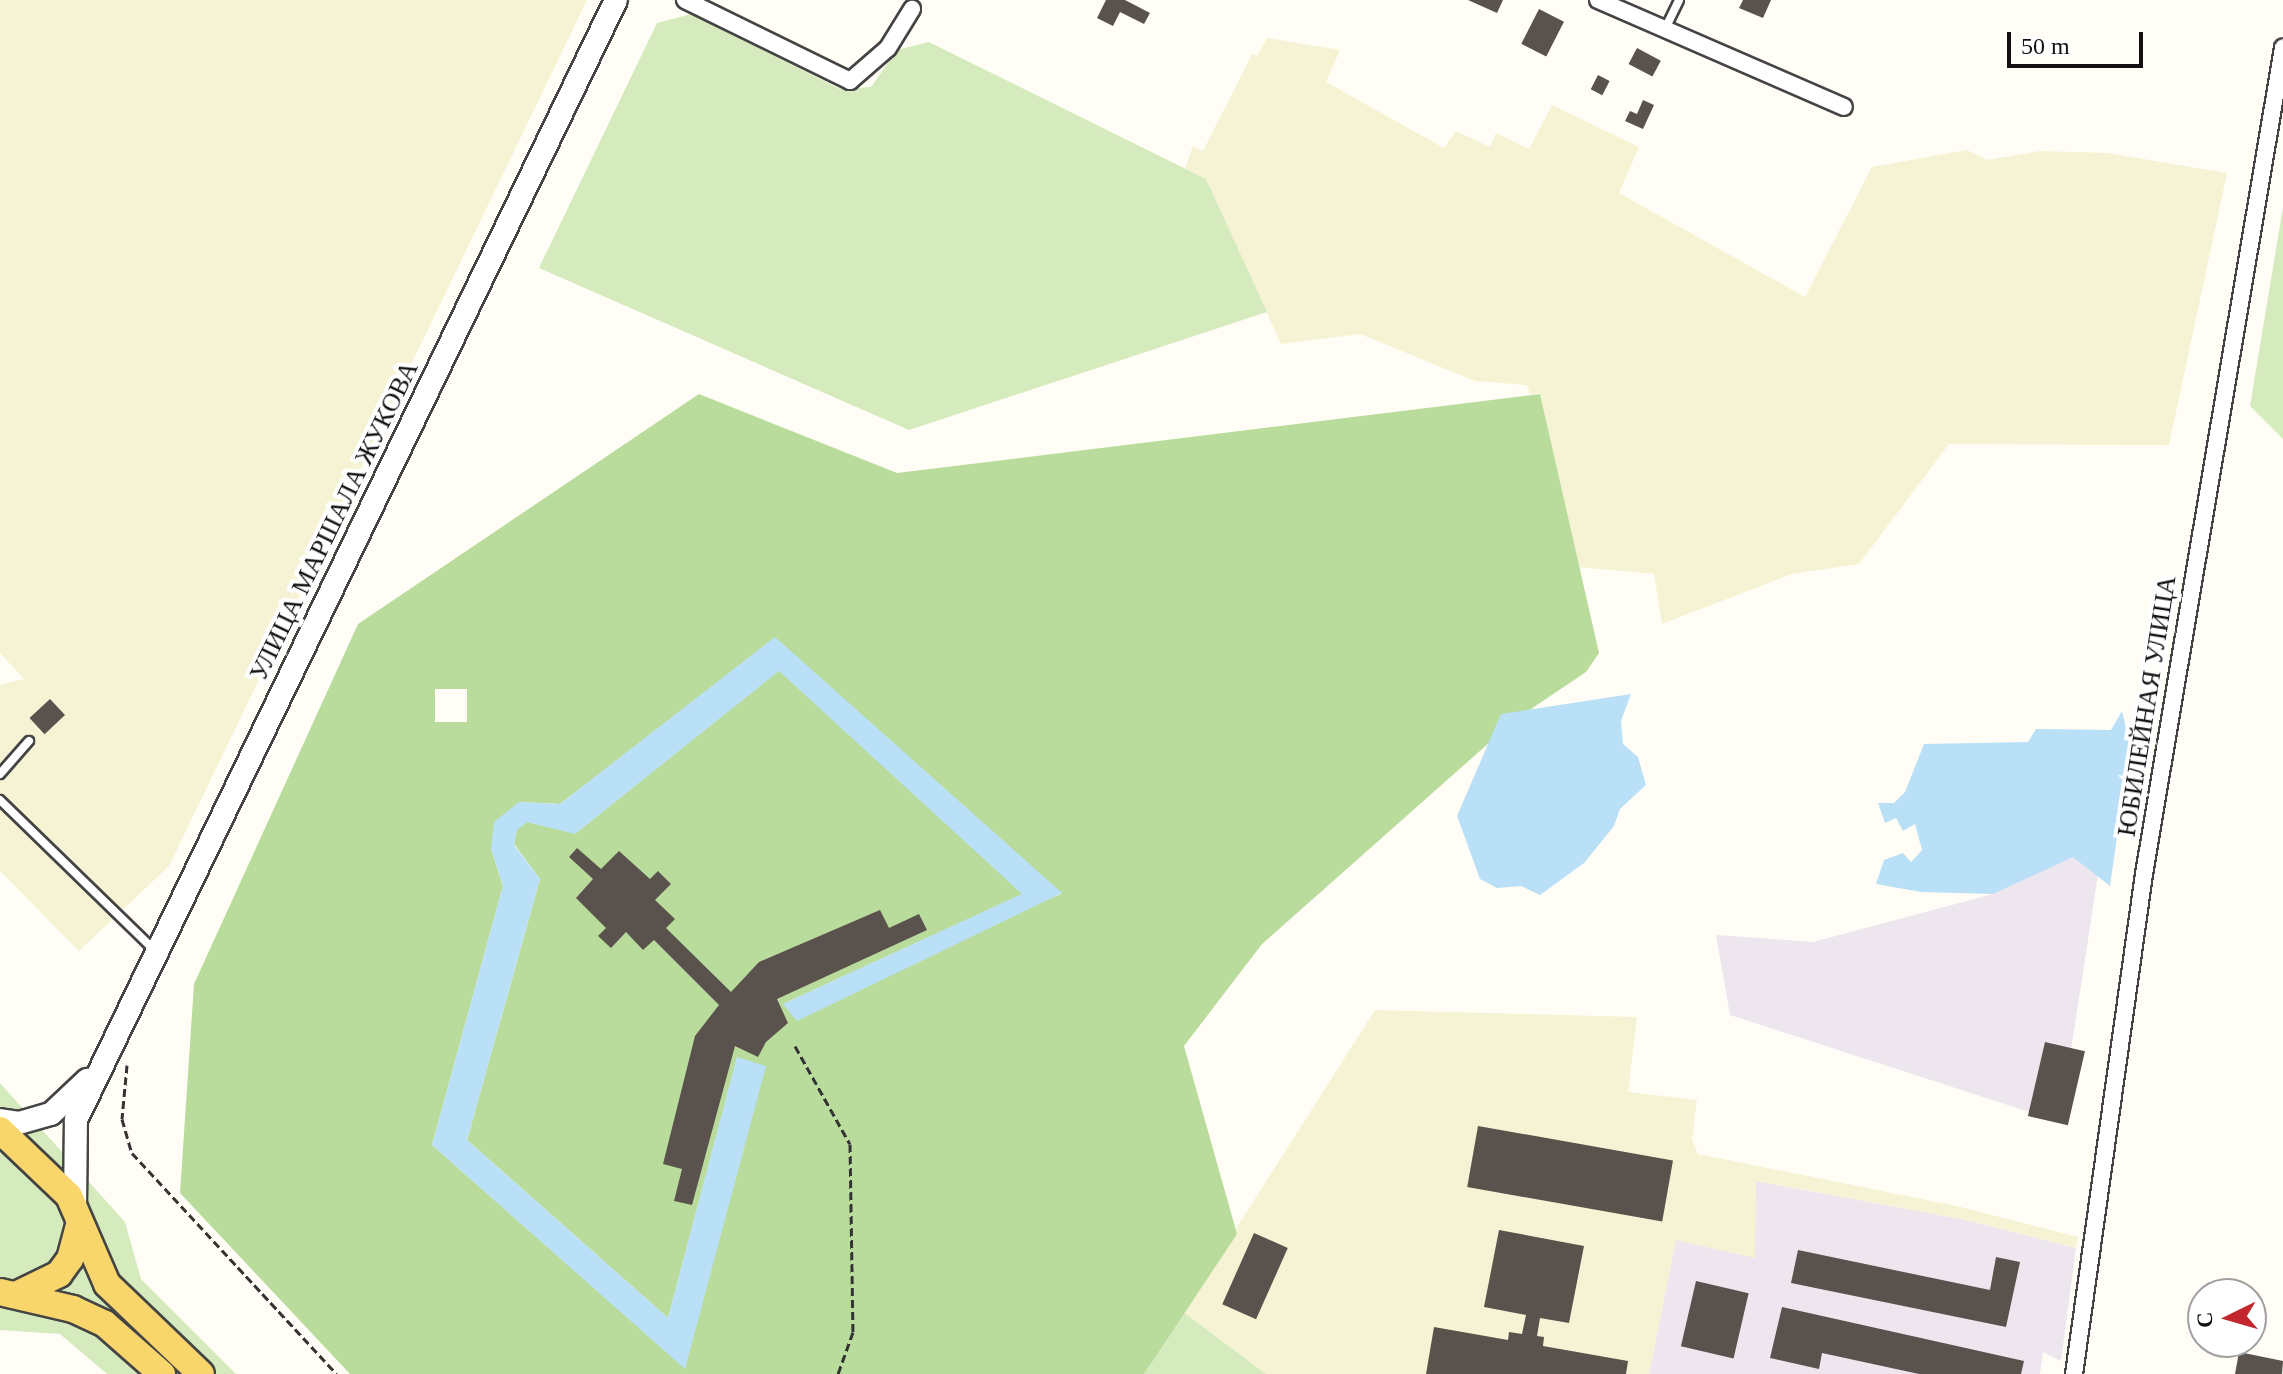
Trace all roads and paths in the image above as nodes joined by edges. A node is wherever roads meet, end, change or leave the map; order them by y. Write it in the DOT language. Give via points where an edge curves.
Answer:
graph roads {
  1 [pos="616,0"];
  2 [pos="685,0"];
  3 [pos="1598,0"];
  4 [pos="1679,0"];
  5 [pos="912,9"];
  6 [pos="1664,32"];
  7 [pos="2283,48"];
  8 [pos="1844,107"];
  9 [pos="29,741"];
  10 [pos="0,774"];
  11 [pos="0,800"];
  12 [pos="158,954"];
  13 [pos="795,1046"];
  14 [pos="130,1052"];
  15 [pos="101,1064"];
  16 [pos="0,1120"];
  17 [pos="0,1130"];
  18 [pos="77,1218"];
  19 [pos="8,1294"];
  20 [pos="2077,1373"];
  21 [pos="162,1374"];
  22 [pos="201,1374"];
  23 [pos="337,1374"];
  24 [pos="838,1374"];
  1 -- 12 [label="street, УЛИЦА МАРШАЛА ЖУКОВА"];
  2 -- 5 [label="street" via="850,81 888,48"];
  3 -- 6 [label="street"];
  4 -- 6 [label="lane"];
  6 -- 8 [label="street"];
  7 -- 20 [label="street, ЮБИЛЕЙНАЯ УЛИЦА" via="2144,874"];
  9 -- 10 [label="lane"];
  11 -- 12 [label="lane"];
  12 -- 15 [label="street, УЛИЦА МАРШАЛА ЖУКОВА"];
  13 -- 24 [label="path" via="850,1144 853,1332"];
  14 -- 23 [label="path" via="121,1084 122,1119 132,1153"];
  15 -- 16 [label="street, УЛИЦА МАРШАЛА ЖУКОВА" via="51,1114 19,1123"];
  15 -- 18 [label="street, УЛИЦА МАРШАЛА ЖУКОВА" via="76,1120"];
  17 -- 18 [label="main road" via="51,1176"];
  18 -- 19 [label="main road" via="70,1259 59,1274"];
  18 -- 22 [label="main road" via="107,1284"];
  19 -- 21 [label="main road" via="73,1309 105,1324"];
}
